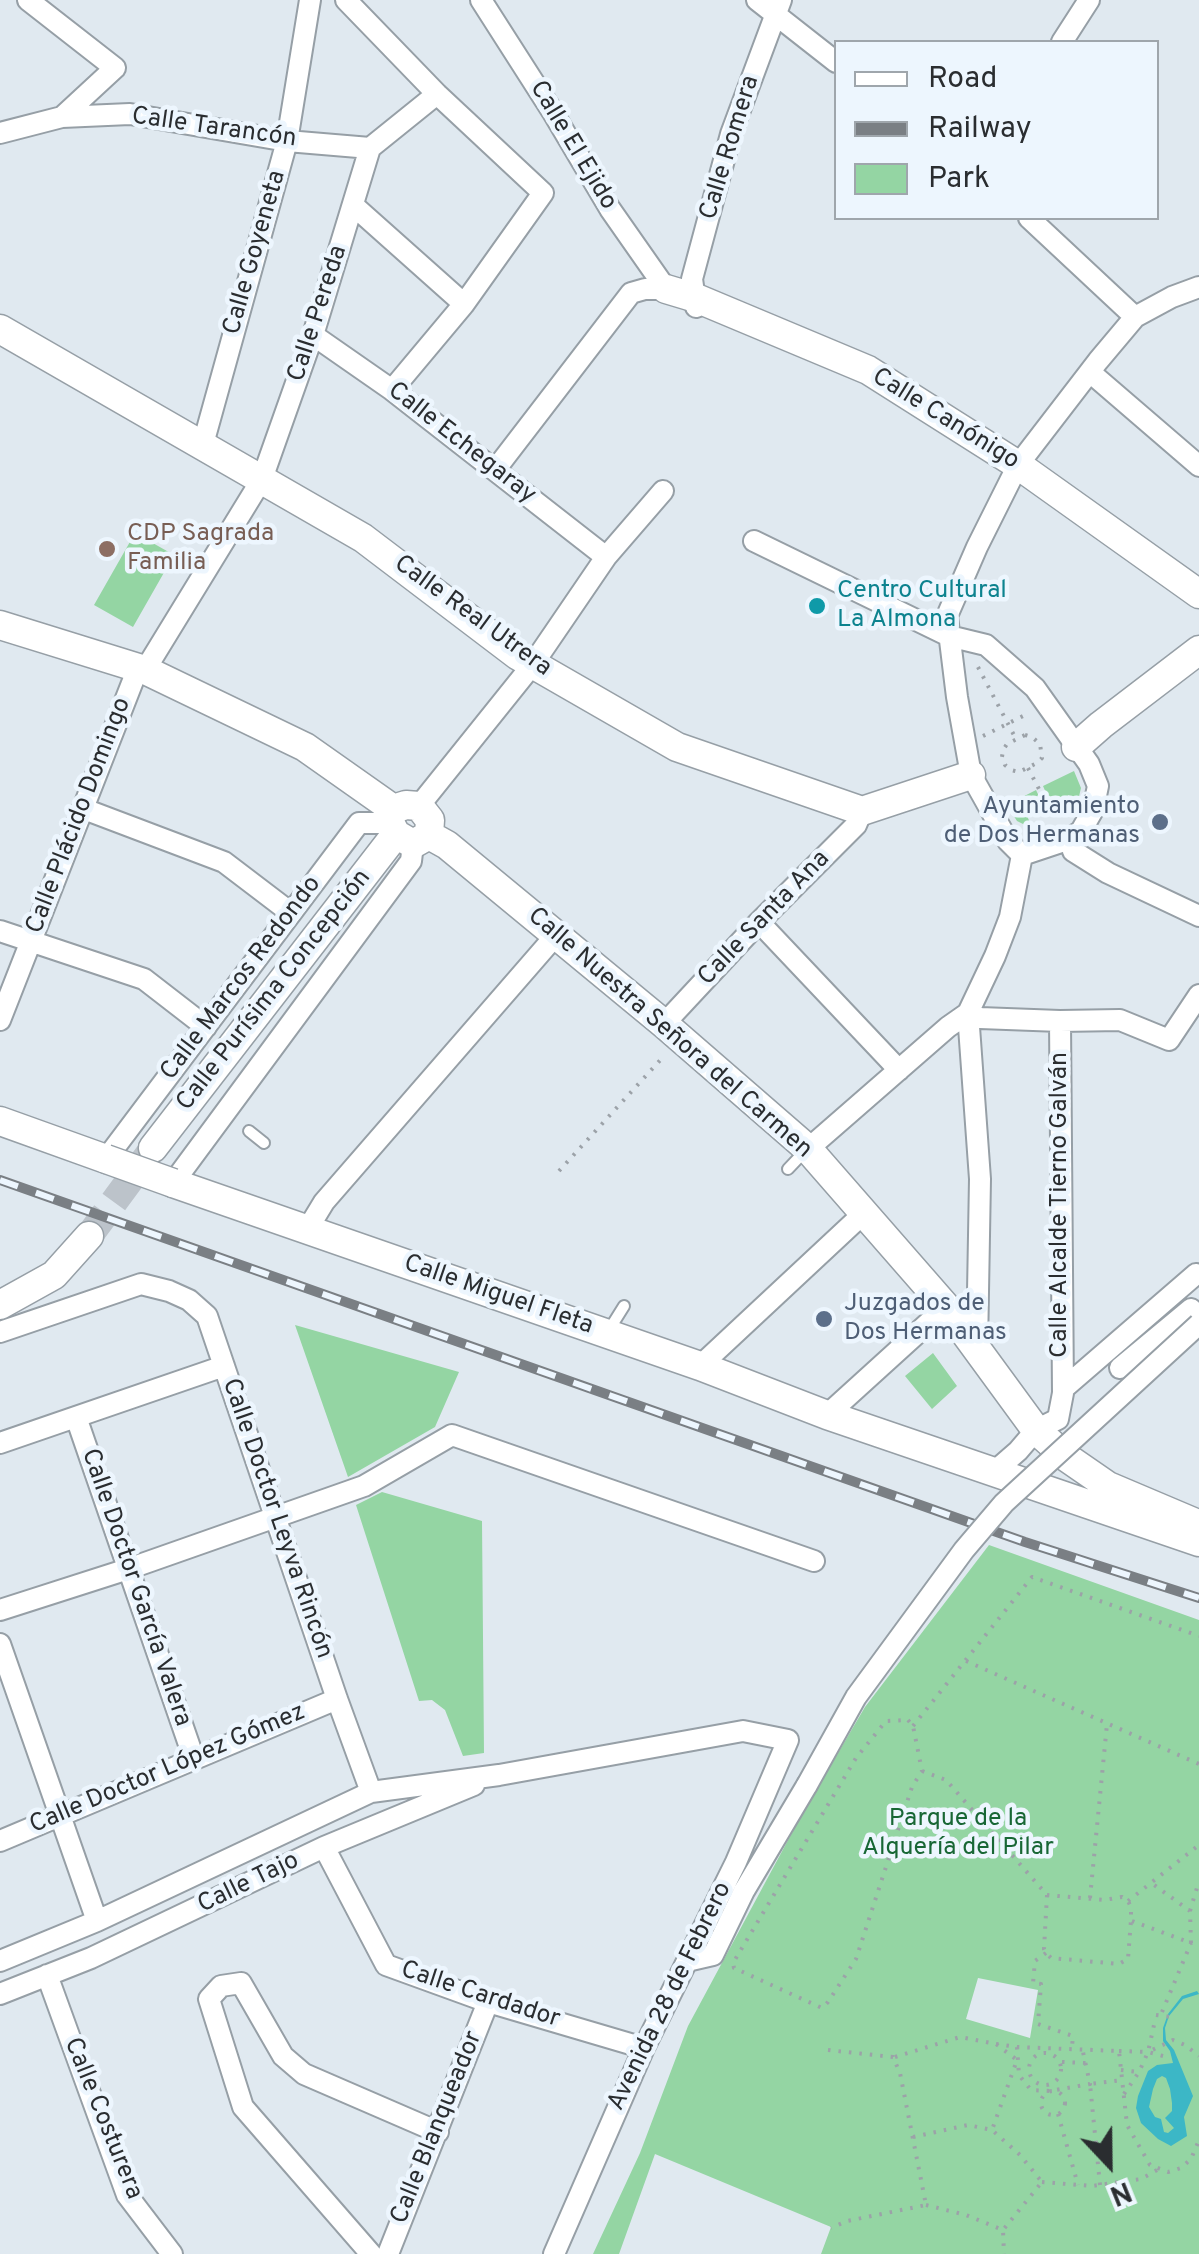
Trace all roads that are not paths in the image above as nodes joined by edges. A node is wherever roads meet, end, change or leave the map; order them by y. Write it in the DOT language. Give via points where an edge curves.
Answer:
graph roads {
  1 [pos="28,0"];
  2 [pos="310,0"];
  3 [pos="346,0"];
  4 [pos="481,0"];
  5 [pos="756,0"];
  6 [pos="1089,0"];
  7 [pos="778,7"];
  8 [pos="1063,40"];
  9 [pos="834,60"];
  10 [pos="437,94"];
  11 [pos="62,117"];
  12 [pos="0,133"];
  13 [pos="287,140"];
  14 [pos="370,148"];
  15 [pos="354,206"];
  16 [pos="1030,220"];
  17 [pos="1199,287"];
  18 [pos="658,297"];
  19 [pos="696,303"];
  20 [pos="464,304"];
  21 [pos="1135,317"];
  22 [pos="0,329"];
  23 [pos="313,335"];
  24 [pos="1091,373"];
  25 [pos="392,390"];
  26 [pos="202,444"];
  27 [pos="1018,466"];
  28 [pos="1199,466"];
  29 [pos="495,470"];
  30 [pos="262,479"];
  31 [pos="663,491"];
  32 [pos="754,540"];
  33 [pos="606,558"];
  34 [pos="1199,594"];
  35 [pos="0,625"];
  36 [pos="949,636"];
  37 [pos="1199,650"];
  38 [pos="533,664"];
  39 [pos="142,669"];
  40 [pos="1076,747"];
  41 [pos="970,775"];
  42 [pos="84,810"];
  43 [pos="862,811"];
  44 [pos="407,825"];
  45 [pos="1073,850"];
  46 [pos="1022,854"];
  47 [pos="291,913"];
  48 [pos="1199,916"];
  49 [pos="759,922"];
  50 [pos="0,931"];
  51 [pos="556,935"];
  52 [pos="31,942"];
  53 [pos="1199,996"];
  54 [pos="968,1014"];
  55 [pos="0,1020"];
  56 [pos="1060,1022"];
  57 [pos="206,1027"];
  58 [pos="672,1031"];
  59 [pos="900,1070"];
  60 [pos="0,1121"];
  61 [pos="249,1131"];
  62 [pos="264,1143"];
  63 [pos="153,1148"];
  64 [pos="798,1159"];
  65 [pos="106,1160"];
  66 [pos="173,1183"];
  67 [pos="864,1214"];
  68 [pos="307,1230"];
  69 [pos="89,1236"];
  70 [pos="1198,1274"];
  71 [pos="0,1304"];
  72 [pos="624,1306"];
  73 [pos="946,1307"];
  74 [pos="1199,1321"];
  75 [pos="0,1332"];
  76 [pos="606,1334"];
  77 [pos="977,1348"];
  78 [pos="224,1366"];
  79 [pos="700,1366"];
  80 [pos="1120,1368"];
  81 [pos="1062,1388"];
  82 [pos="827,1416"];
  83 [pos="76,1417"];
  84 [pos="1036,1430"];
  85 [pos="0,1443"];
  86 [pos="995,1472"];
  87 [pos="275,1516"];
  88 [pos="1199,1524"];
  89 [pos="1199,1542"];
  90 [pos="814,1562"];
  91 [pos="128,1568"];
  92 [pos="0,1610"];
  93 [pos="0,1644"];
  94 [pos="337,1698"];
  95 [pos="788,1740"];
  96 [pos="194,1759"];
  97 [pos="499,1775"];
  98 [pos="371,1792"];
  99 [pos="60,1816"];
  100 [pos="0,1840"];
  101 [pos="324,1847"];
  102 [pos="97,1921"];
  103 [pos="0,1961"];
  104 [pos="687,1961"];
  105 [pos="47,1975"];
  106 [pos="0,1994"];
  107 [pos="488,2002"];
  108 [pos="644,2048"];
  109 [pos="438,2132"];
  110 [pos="172,2254"];
  111 [pos="370,2254"];
  112 [pos="388,2254"];
  113 [pos="554,2254"];
  1 -- 11 [label="street" via="116,68"];
  2 -- 13 [label="street, Calle Goyeneta"];
  3 -- 10 [label="street"];
  4 -- 18 [label="street, Calle El Ejido"];
  5 -- 7 [label="street"];
  6 -- 8 [label="street"];
  7 -- 9 [label="street"];
  7 -- 19 [label="street, Calle Romera" via="731,134 692,278"];
  10 -- 14 [label="street"];
  10 -- 20 [label="street" via="543,193"];
  11 -- 12 [label="street, Calle Tarancón"];
  11 -- 13 [label="street, Calle Tarancón" via="130,114"];
  13 -- 14 [label="street, Calle Tarancón"];
  13 -- 26 [label="street, Calle Goyeneta"];
  14 -- 15 [label="street, Calle Pereda"];
  15 -- 20 [label="street"];
  15 -- 23 [label="street, Calle Pereda"];
  16 -- 21 [label="street"];
  17 -- 21 [label="street"];
  18 -- 19 [label="street, Calle Canónigo"];
  18 -- 29 [label="street" via="627,288"];
  19 -- 27 [label="street, Calle Canónigo" via="868,370"];
  20 -- 25 [label="street"];
  21 -- 24 [label="street"];
  22 -- 26 [label="street, Calle Real Utrera"];
  23 -- 25 [label="street, Calle Echegaray"];
  23 -- 30 [label="street, Calle Pereda"];
  24 -- 27 [label="street"];
  24 -- 28 [label="street"];
  25 -- 29 [label="street, Calle Echegaray"];
  26 -- 30 [label="street, Calle Real Utrera"];
  27 -- 34 [label="street, Calle Canónigo"];
  27 -- 36 [label="street" via="947,616"];
  29 -- 33 [label="street, Calle Echegaray"];
  30 -- 38 [label="street, Calle Real Utrera" via="363,538"];
  30 -- 39 [label="street, Calle Pereda"];
  31 -- 33 [label="street, Calle Purísima Concepción"];
  32 -- 36 [label="street"];
  33 -- 38 [label="street, Calle Purísima Concepción"];
  35 -- 39 [label="street, Calle Nuestra Señora del Carmen"];
  36 -- 40 [label="street" via="986,644 1035,688"];
  36 -- 41 [label="street"];
  37 -- 40 [label="street"];
  38 -- 43 [label="street, Calle Real Utrera" via="677,747"];
  38 -- 44 [label="street, Calle Purísima Concepción"];
  39 -- 42 [label="street, Calle Plácido Domingo"];
  39 -- 44 [label="street, Calle Nuestra Señora del Carmen" via="305,747"];
  40 -- 46 [label="street" via="1098,786 1094,810 1067,840"];
  41 -- 43 [label="street"];
  41 -- 46 [label="street"];
  42 -- 47 [label="street" via="224,862"];
  42 -- 52 [label="street, Calle Plácido Domingo"];
  43 -- 49 [label="street, Calle Santa Ana" via="856,825"];
  44 -- 47 [label="street, Calle Marcos Redondo" via="359,822"];
  44 -- 51 [label="street, Calle Nuestra Señora del Carmen" via="447,845"];
  44 -- 63 [label="street, Calle Purísima Concepción"];
  44 -- 66 [label="street" via="411,861 280,1051"];
  45 -- 48 [label="street"];
  46 -- 54 [label="street" via="1010,917"];
  47 -- 57 [label="street, Calle Marcos Redondo"];
  49 -- 58 [label="street, Calle Santa Ana"];
  49 -- 59 [label="street"];
  50 -- 52 [label="street"];
  51 -- 58 [label="street, Calle Nuestra Señora del Carmen"];
  51 -- 68 [label="street" via="324,1202"];
  52 -- 55 [label="street, Calle Plácido Domingo"];
  52 -- 57 [label="street" via="144,979"];
  53 -- 56 [label="street" via="1169,1040 1120,1020"];
  54 -- 56 [label="street"];
  54 -- 59 [label="street"];
  54 -- 77 [label="street" via="980,1178"];
  56 -- 81 [label="street, Calle Alcalde Tierno Galván"];
  57 -- 65 [label="street, Calle Marcos Redondo"];
  58 -- 64 [label="street, Calle Nuestra Señora del Carmen"];
  59 -- 64 [label="street"];
  60 -- 65 [label="street, Calle Miguel Fleta"];
  61 -- 62 [label="lane"];
  64 -- 67 [label="street, Calle Nuestra Señora del Carmen"];
  65 -- 66 [label="street, Calle Miguel Fleta, bridge"];
  66 -- 68 [label="street, Calle Miguel Fleta"];
  67 -- 73 [label="street, Calle Nuestra Señora del Carmen"];
  67 -- 79 [label="street"];
  68 -- 76 [label="street, Calle Miguel Fleta"];
  69 -- 71 [label="street" via="54,1275"];
  70 -- 81 [label="street"];
  72 -- 76 [label="lane"];
  73 -- 77 [label="street, Calle Nuestra Señora del Carmen"];
  73 -- 82 [label="street"];
  74 -- 80 [label="street" via="1191,1309"];
  74 -- 104 [label="street, bridge" via="1004,1502 964,1550 856,1697 713,1955"];
  75 -- 78 [label="street, Calle Doctor Leyva Rincón" via="141,1284 169,1290 207,1316"];
  76 -- 79 [label="street, Calle Miguel Fleta"];
  77 -- 84 [label="street, Calle Nuestra Señora del Carmen"];
  78 -- 83 [label="street"];
  78 -- 87 [label="street, Calle Doctor Leyva Rincón"];
  79 -- 82 [label="street, Calle Miguel Fleta"];
  81 -- 84 [label="street" via="1058,1420"];
  82 -- 86 [label="street, Calle Miguel Fleta"];
  83 -- 85 [label="street"];
  83 -- 91 [label="street, Calle Doctor García Valera"];
  84 -- 86 [label="street"];
  84 -- 88 [label="street, Calle Nuestra Señora del Carmen" via="1108,1486"];
  86 -- 89 [label="street, Calle Miguel Fleta"];
  87 -- 90 [label="street" via="364,1486 452,1436"];
  87 -- 91 [label="street"];
  87 -- 94 [label="street, Calle Doctor Leyva Rincón"];
  91 -- 92 [label="street"];
  91 -- 96 [label="street, Calle Doctor García Valera"];
  93 -- 99 [label="street"];
  94 -- 96 [label="street, Calle Doctor López Gómez"];
  94 -- 98 [label="street, Calle Doctor Leyva Rincón"];
  95 -- 97 [label="street, Calle Tajo" via="743,1731"];
  95 -- 104 [label="street, Avenida 28 de Febrero"];
  96 -- 99 [label="street, Calle Doctor López Gómez"];
  97 -- 98 [label="street, Calle Tajo"];
  97 -- 101 [label="street, Calle Tajo"];
  98 -- 102 [label="street, Calle Tajo"];
  99 -- 100 [label="street, Calle Doctor López Gómez"];
  99 -- 102 [label="street"];
  101 -- 105 [label="street, Calle Tajo"];
  101 -- 107 [label="street, Calle Cardador" via="386,1965"];
  102 -- 103 [label="street, Calle Tajo"];
  104 -- 108 [label="street, Avenida 28 de Febrero"];
  105 -- 106 [label="street, Calle Tajo"];
  105 -- 110 [label="street, Calle Costurera" via="127,2195"];
  107 -- 108 [label="street, Calle Cardador"];
  107 -- 109 [label="street, Calle Blanqueador"];
  108 -- 113 [label="street, Avenida 28 de Febrero"];
  109 -- 111 [label="street" via="304,2074 283,2056 240,1984 221,1986 209,1998 243,2108"];
  109 -- 112 [label="street, Calle Blanqueador"];
}
